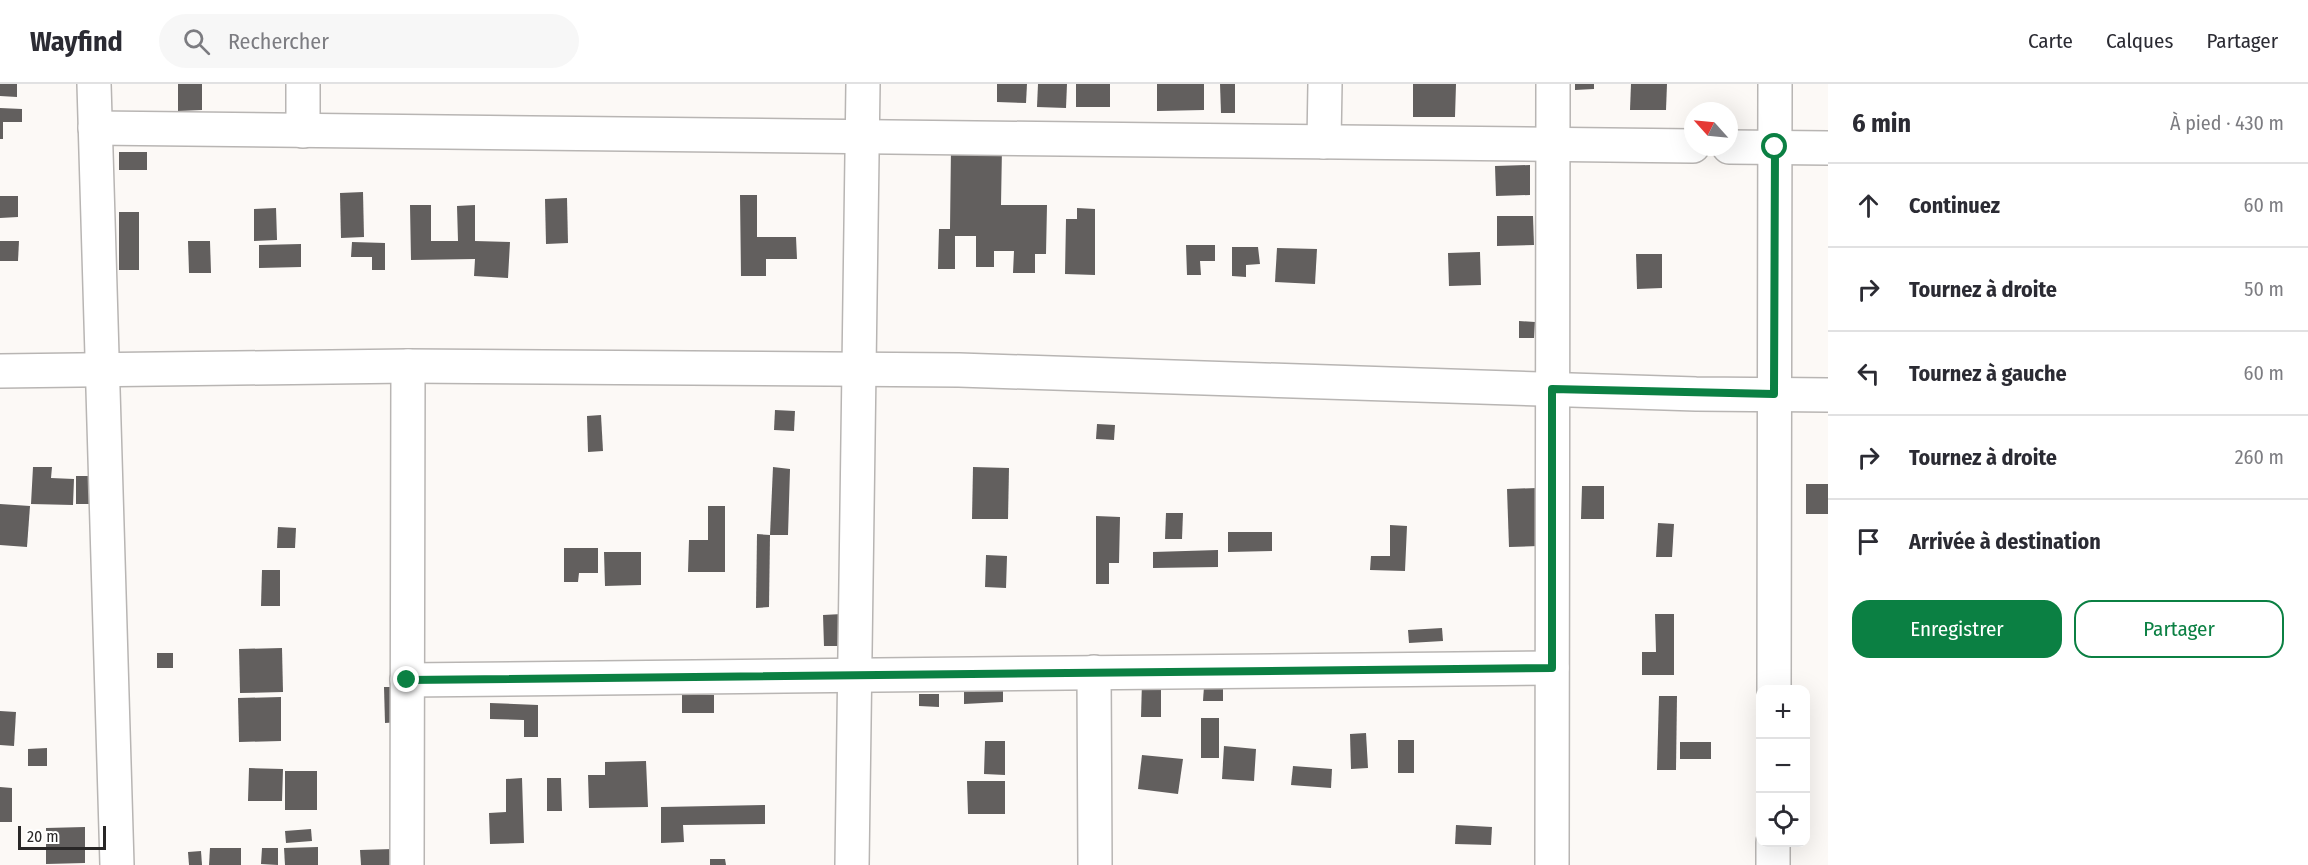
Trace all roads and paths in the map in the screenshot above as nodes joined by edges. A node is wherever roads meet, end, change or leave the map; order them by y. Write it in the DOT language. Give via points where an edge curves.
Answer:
graph roads {
  1 [pos="94,84"];
  2 [pos="303,84"];
  3 [pos="863,84"];
  4 [pos="1325,84"];
  5 [pos="1553,84"];
  6 [pos="1775,84"];
  7 [pos="95,128"];
  8 [pos="303,131"];
  9 [pos="862,137"];
  10 [pos="1324,142"];
  11 [pos="1553,145"];
  12 [pos="1684,146"];
  13 [pos="1738,147"];
  14 [pos="1775,147"];
  15 [pos="1828,148"];
  16 [pos="408,366"];
  17 [pos="103,370"];
  18 [pos="859,370"];
  19 [pos="0,371"];
  20 [pos="1552,389"];
  21 [pos="1774,394"];
  22 [pos="1828,395"];
  23 [pos="1552,668"];
  24 [pos="1094,672"];
  25 [pos="855,675"];
  26 [pos="407,680"];
  27 [pos="1774,685"];
  28 [pos="1773,847"];
  29 [pos="117,865"];
  30 [pos="407,865"];
  31 [pos="852,865"];
  32 [pos="1095,865"];
  33 [pos="1552,865"];
  34 [pos="1773,865"];
  1 -- 7 [label="street"];
  2 -- 8 [label="street"];
  3 -- 9 [label="street"];
  4 -- 10 [label="street"];
  5 -- 11 [label="street"];
  6 -- 14 [label="street"];
  7 -- 8 [label="street"];
  7 -- 17 [label="street"];
  8 -- 9 [label="street"];
  9 -- 10 [label="street"];
  9 -- 18 [label="street"];
  10 -- 11 [label="street"];
  11 -- 12 [label="street"];
  11 -- 20 [label="street"];
  13 -- 14 [label="street"];
  14 -- 15 [label="street"];
  14 -- 21 [label="street"];
  16 -- 17 [label="street"];
  16 -- 18 [label="street"];
  16 -- 26 [label="street"];
  17 -- 19 [label="street"];
  17 -- 29 [label="street"];
  18 -- 20 [label="street"];
  18 -- 25 [label="street"];
  20 -- 21 [label="street"];
  20 -- 23 [label="street"];
  21 -- 22 [label="street"];
  21 -- 27 [label="street"];
  23 -- 24 [label="street"];
  23 -- 33 [label="street"];
  24 -- 25 [label="street"];
  24 -- 32 [label="street"];
  25 -- 26 [label="street"];
  25 -- 31 [label="street"];
  26 -- 30 [label="street"];
  28 -- 34 [label="street"];
}
